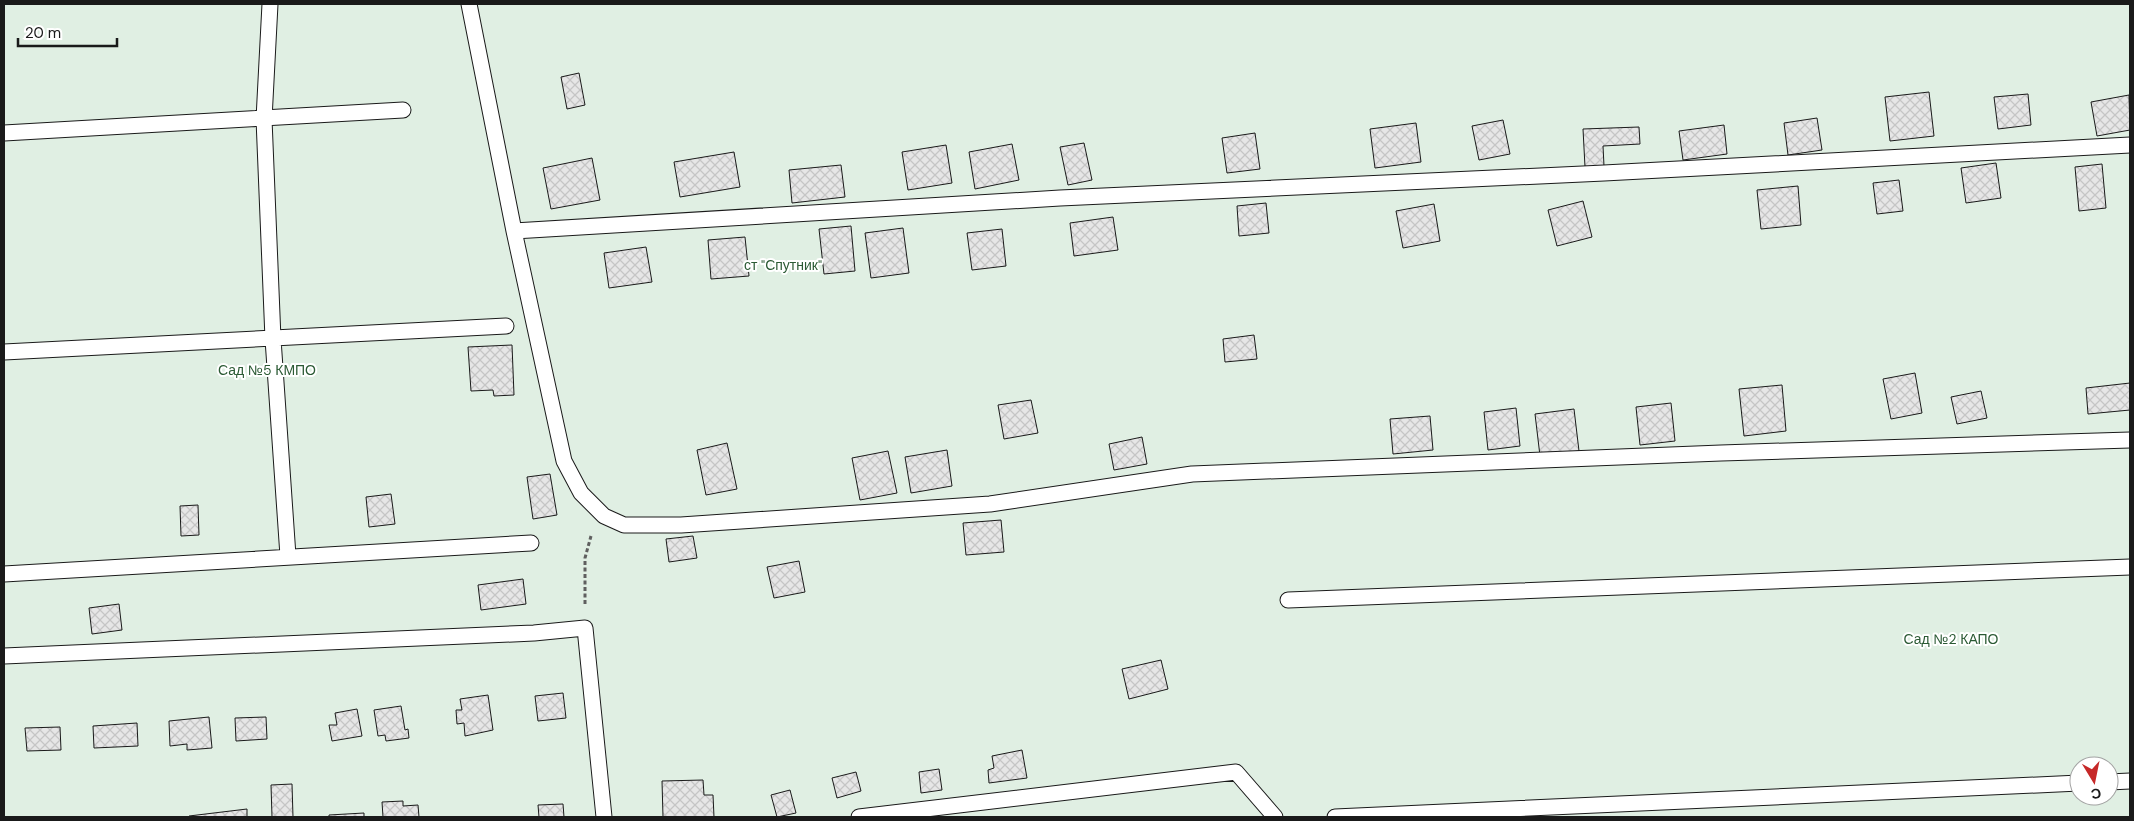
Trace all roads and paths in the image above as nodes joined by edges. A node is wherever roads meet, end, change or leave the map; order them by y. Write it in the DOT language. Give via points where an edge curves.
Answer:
graph roads {
  1 [pos="270,4"];
  2 [pos="469,4"];
  3 [pos="403,110"];
  4 [pos="264,119"];
  5 [pos="4,133"];
  6 [pos="2130,145"];
  7 [pos="514,231"];
  8 [pos="506,326"];
  9 [pos="273,339"];
  10 [pos="4,352"];
  11 [pos="2130,440"];
  12 [pos="604,516"];
  13 [pos="531,543"];
  14 [pos="288,556"];
  15 [pos="2130,566"];
  16 [pos="4,574"];
  17 [pos="1288,600"];
  18 [pos="585,628"];
  19 [pos="4,656"];
  20 [pos="2069,783"];
  21 [pos="604,817"];
  22 [pos="859,817"];
  23 [pos="1274,817"];
  24 [pos="1336,817"];
  1 -- 4 [label="lane"];
  2 -- 7 [label="lane"];
  3 -- 4 [label="lane"];
  4 -- 5 [label="lane"];
  4 -- 9 [label="lane"];
  6 -- 7 [label="lane" via="1050,199"];
  7 -- 12 [label="lane" via="564,461 581,493"];
  8 -- 9 [label="lane"];
  9 -- 10 [label="lane"];
  9 -- 14 [label="lane"];
  11 -- 12 [label="lane" via="1192,474 990,504 681,525 624,525"];
  12 -- 18 [label="path" via="594,526 585,558"];
  13 -- 14 [label="lane"];
  14 -- 16 [label="lane"];
  15 -- 17 [label="lane"];
  18 -- 19 [label="lane" via="534,633"];
  18 -- 21 [label="lane"];
  20 -- 24 [label="lane"];
  22 -- 23 [label="lane" via="1236,772"];
}
